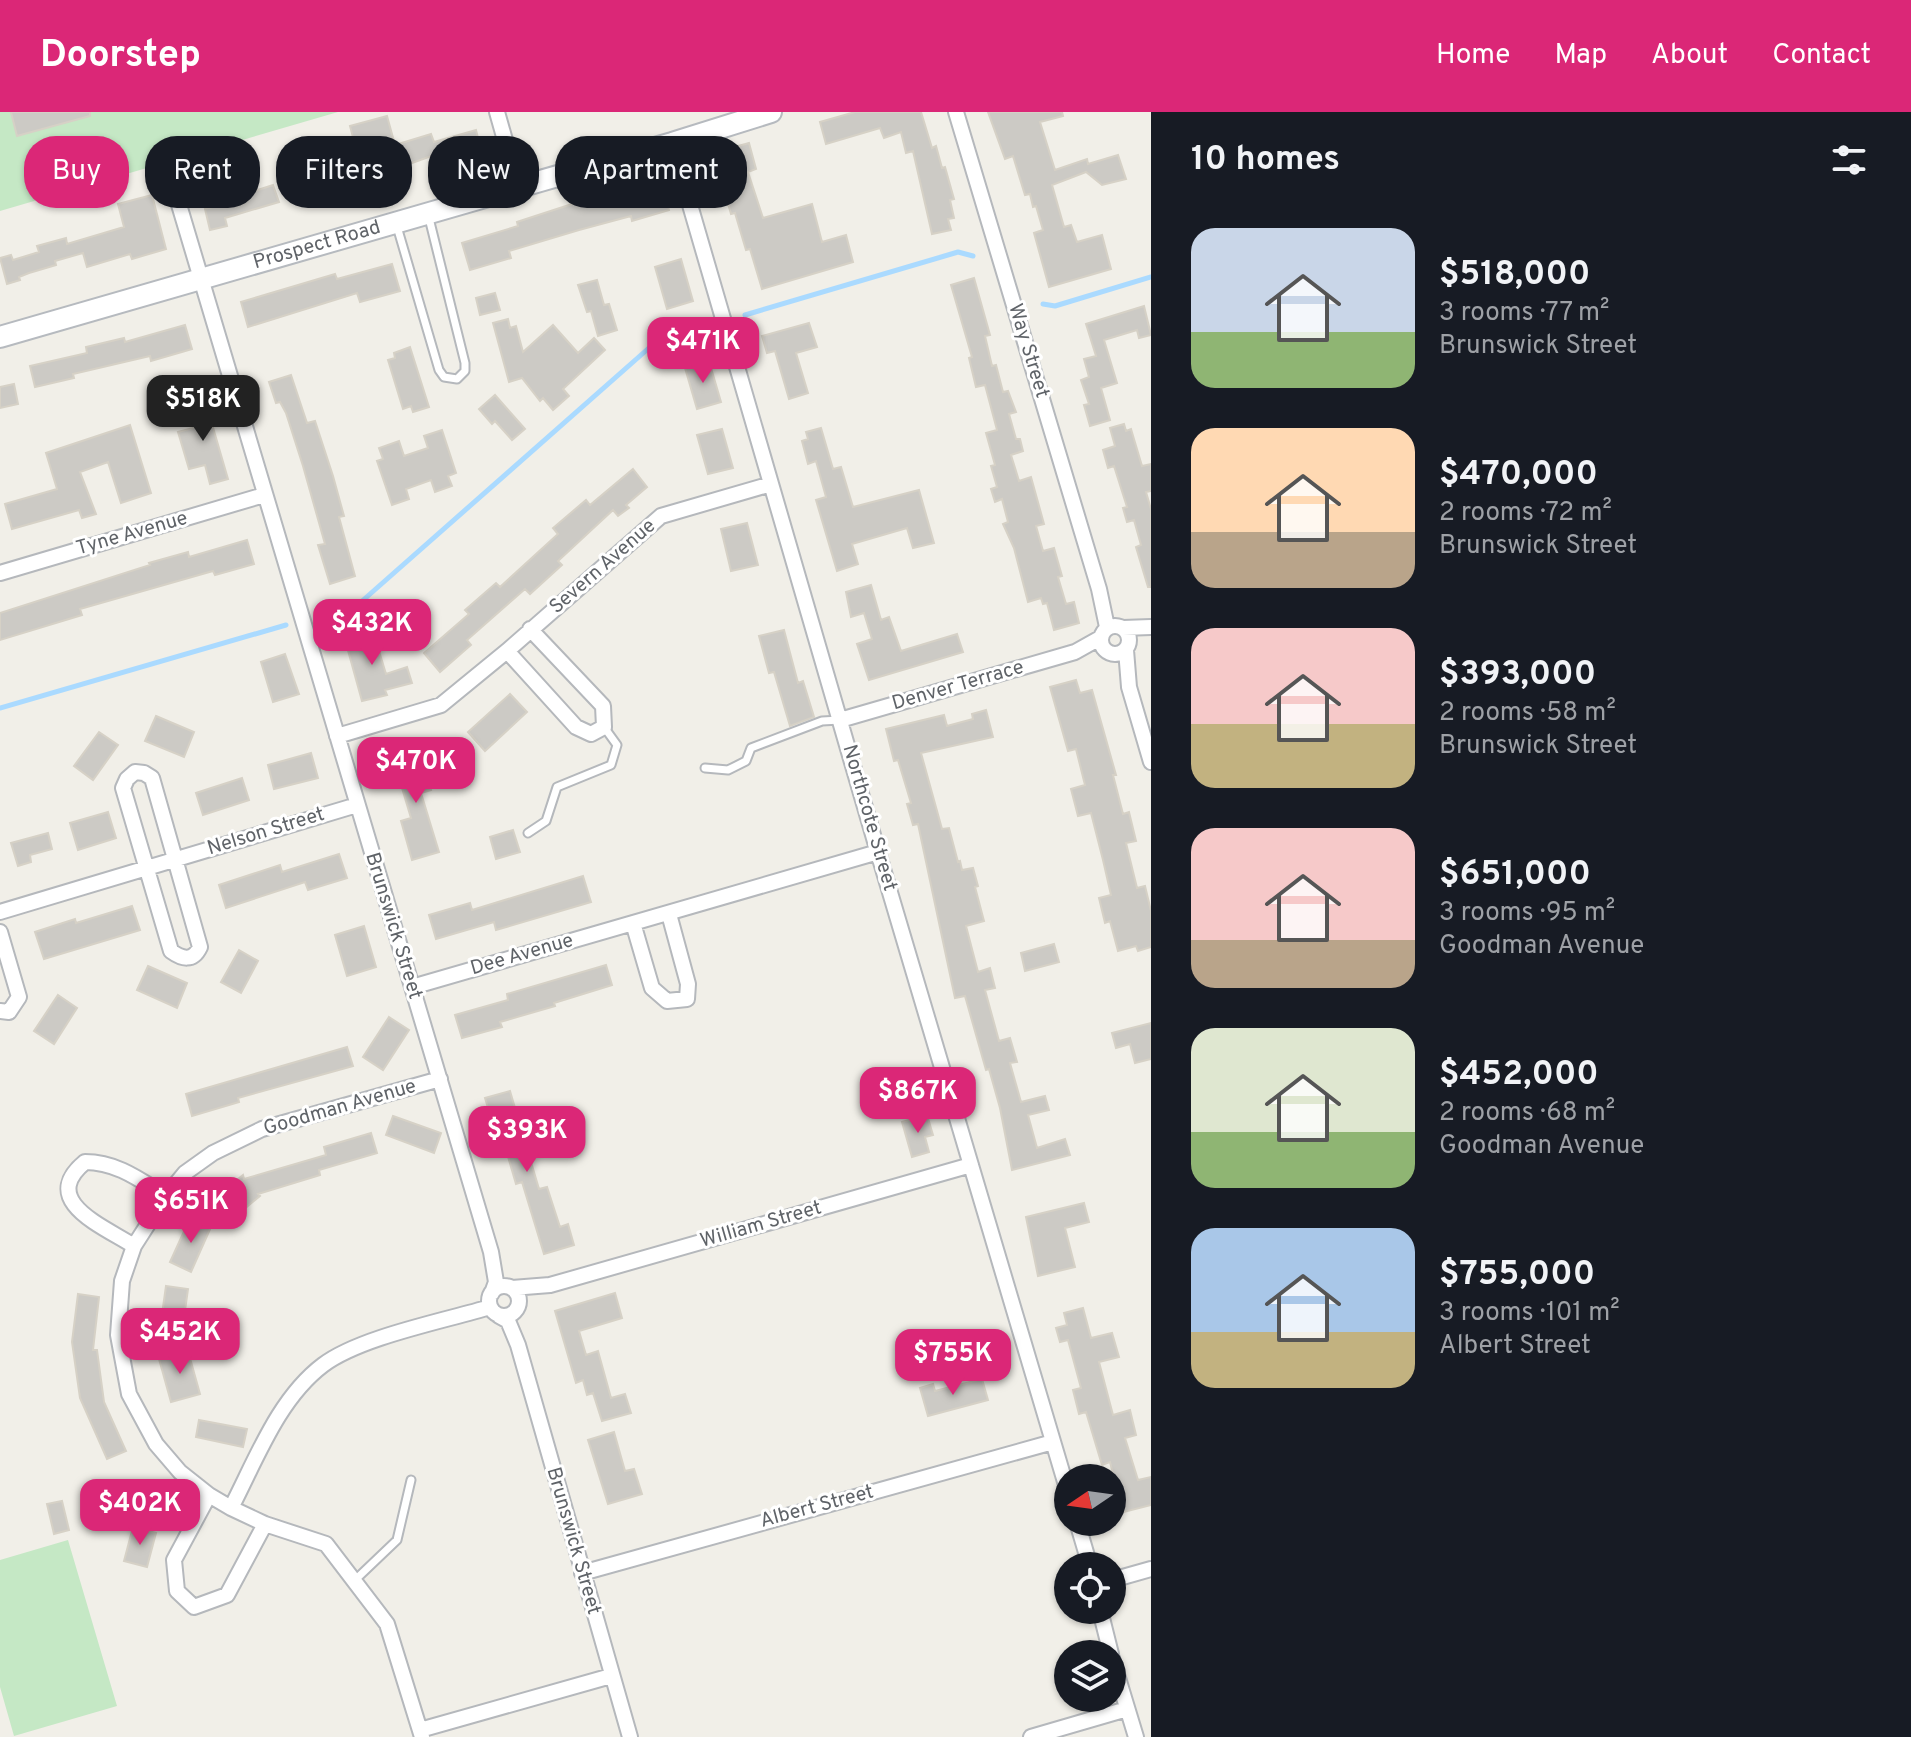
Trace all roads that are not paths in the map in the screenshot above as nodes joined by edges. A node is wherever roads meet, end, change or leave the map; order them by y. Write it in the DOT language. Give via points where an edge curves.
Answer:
graph roads {
  1 [pos="497,112"];
  2 [pos="956,112"];
  3 [pos="766,113"];
  4 [pos="504,136"];
  5 [pos="694,136"];
  6 [pos="180,208"];
  7 [pos="441,208"];
  8 [pos="691,208"];
  9 [pos="427,212"];
  10 [pos="395,222"];
  11 [pos="200,279"];
  12 [pos="0,337"];
  13 [pos="771,484"];
  14 [pos="264,495"];
  15 [pos="0,573"];
  16 [pos="530,629"];
  17 [pos="1151,630"];
  18 [pos="1115,640"];
  19 [pos="507,651"];
  20 [pos="840,720"];
  21 [pos="604,727"];
  22 [pos="337,736"];
  23 [pos="1151,762"];
  24 [pos="705,768"];
  25 [pos="357,805"];
  26 [pos="528,833"];
  27 [pos="878,852"];
  28 [pos="175,859"];
  29 [pos="147,868"];
  30 [pos="0,912"];
  31 [pos="669,914"];
  32 [pos="633,923"];
  33 [pos="0,932"];
  34 [pos="412,987"];
  35 [pos="0,1011"];
  36 [pos="440,1079"];
  37 [pos="971,1165"];
  38 [pos="166,1196"];
  39 [pos="134,1246"];
  40 [pos="491,1252"];
  41 [pos="550,1285"];
  42 [pos="510,1287"];
  43 [pos="494,1305"];
  44 [pos="516,1310"];
  45 [pos="518,1345"];
  46 [pos="1053,1442"];
  47 [pos="1060,1464"];
  48 [pos="411,1480"];
  49 [pos="209,1495"];
  50 [pos="231,1508"];
  51 [pos="265,1524"];
  52 [pos="1151,1569"];
  53 [pos="582,1573"];
  54 [pos="1126,1576"];
  55 [pos="354,1581"];
  56 [pos="611,1676"];
  57 [pos="1126,1706"];
  58 [pos="1127,1709"];
  59 [pos="421,1734"];
  60 [pos="630,1737"];
  61 [pos="1031,1737"];
  62 [pos="1136,1737"];
  1 -- 4 [label="street"];
  2 -- 18 [label="street, Way Street"];
  3 -- 5 [label="main road, Prospect Road"];
  6 -- 11 [label="street, Brunswick Street"];
  7 -- 9 [label="main road, Prospect Road"];
  8 -- 13 [label="street, Northcote Street"];
  9 -- 10 [label="main road, Prospect Road"];
  9 -- 10 [label="lane" via="465,363 457,379 444,377 439,370"];
  10 -- 11 [label="main road, Prospect Road"];
  11 -- 12 [label="main road, Prospect Road"];
  11 -- 14 [label="street, Brunswick Street"];
  13 -- 16 [label="street, Severn Avenue" via="661,516"];
  13 -- 20 [label="street, Northcote Street"];
  14 -- 15 [label="street, Tyne Avenue"];
  14 -- 22 [label="street, Brunswick Street"];
  16 -- 19 [label="street, Severn Avenue"];
  16 -- 21 [label="street, Severn Avenue" via="603,706"];
  17 -- 18 [label="street, Denver Terrace"];
  18 -- 20 [label="street, Denver Terrace"];
  18 -- 23 [label="street, Way Street"];
  19 -- 21 [label="street" via="576,727 591,734"];
  19 -- 22 [label="street, Severn Avenue" via="441,705"];
  20 -- 24 [label="lane" via="822,721 751,748 746,761 728,770"];
  20 -- 27 [label="street, Northcote Street"];
  21 -- 26 [label="lane" via="617,745 611,765 557,787 546,821"];
  22 -- 25 [label="street, Brunswick Street"];
  25 -- 28 [label="street, Nelson Street"];
  25 -- 34 [label="street, Brunswick Street"];
  27 -- 31 [label="street, Dee Avenue"];
  27 -- 37 [label="street, Northcote Street"];
  28 -- 29 [label="street, Nelson Street"];
  28 -- 29 [label="street" via="152,778 135,772 123,788"];
  28 -- 29 [label="street" via="200,947 189,958 171,951"];
  29 -- 30 [label="street, Nelson Street"];
  31 -- 32 [label="street, Dee Avenue"];
  31 -- 32 [label="street" via="688,984 687,999 667,1001 652,988"];
  32 -- 34 [label="street, Dee Avenue"];
  33 -- 35 [label="street" via="19,997 9,1012"];
  34 -- 36 [label="street, Brunswick Street"];
  36 -- 38 [label="street, Goodman Avenue" via="262,1129 213,1153 185,1173"];
  36 -- 40 [label="street, Brunswick Street"];
  37 -- 41 [label="street, William Street"];
  37 -- 46 [label="street, Northcote Street"];
  38 -- 39 [label="street, Goodman Avenue"];
  38 -- 39 [label="street" via="109,1164 85,1162 74,1171 67,1183 68,1199"];
  39 -- 49 [label="street, Goodman Avenue" via="122,1281 118,1335 129,1394 156,1444"];
  40 -- 42 [label="street, Brunswick Street"];
  40 -- 43 [label="street, Brunswick Street"];
  41 -- 42 [label="street, William Street"];
  41 -- 44 [label="street, William Street"];
  42 -- 43 [label="street" via="499,1287"];
  42 -- 44 [label="street" via="519,1298"];
  43 -- 44 [label="street" via="507,1317"];
  43 -- 45 [label="street, Brunswick Street"];
  43 -- 50 [label="street" via="357,1346 323,1365 280,1414"];
  44 -- 45 [label="street, Brunswick Street"];
  45 -- 53 [label="street, Brunswick Street"];
  46 -- 47 [label="street, Northcote Street"];
  46 -- 53 [label="street, Albert Street"];
  48 -- 55 [label="lane" via="397,1540"];
  49 -- 50 [label="street, Goodman Avenue"];
  49 -- 51 [label="street" via="174,1560 177,1591 194,1607 227,1595"];
  50 -- 51 [label="street, Goodman Avenue"];
  51 -- 55 [label="street, Goodman Avenue" via="326,1544"];
  52 -- 54 [label="street"];
  53 -- 56 [label="street, Brunswick Street"];
  55 -- 59 [label="street, Goodman Avenue" via="387,1624"];
  56 -- 59 [label="street"];
  56 -- 60 [label="street, Brunswick Street"];
  57 -- 58 [label="street"];
  58 -- 61 [label="street"];
  58 -- 62 [label="street"];
}
